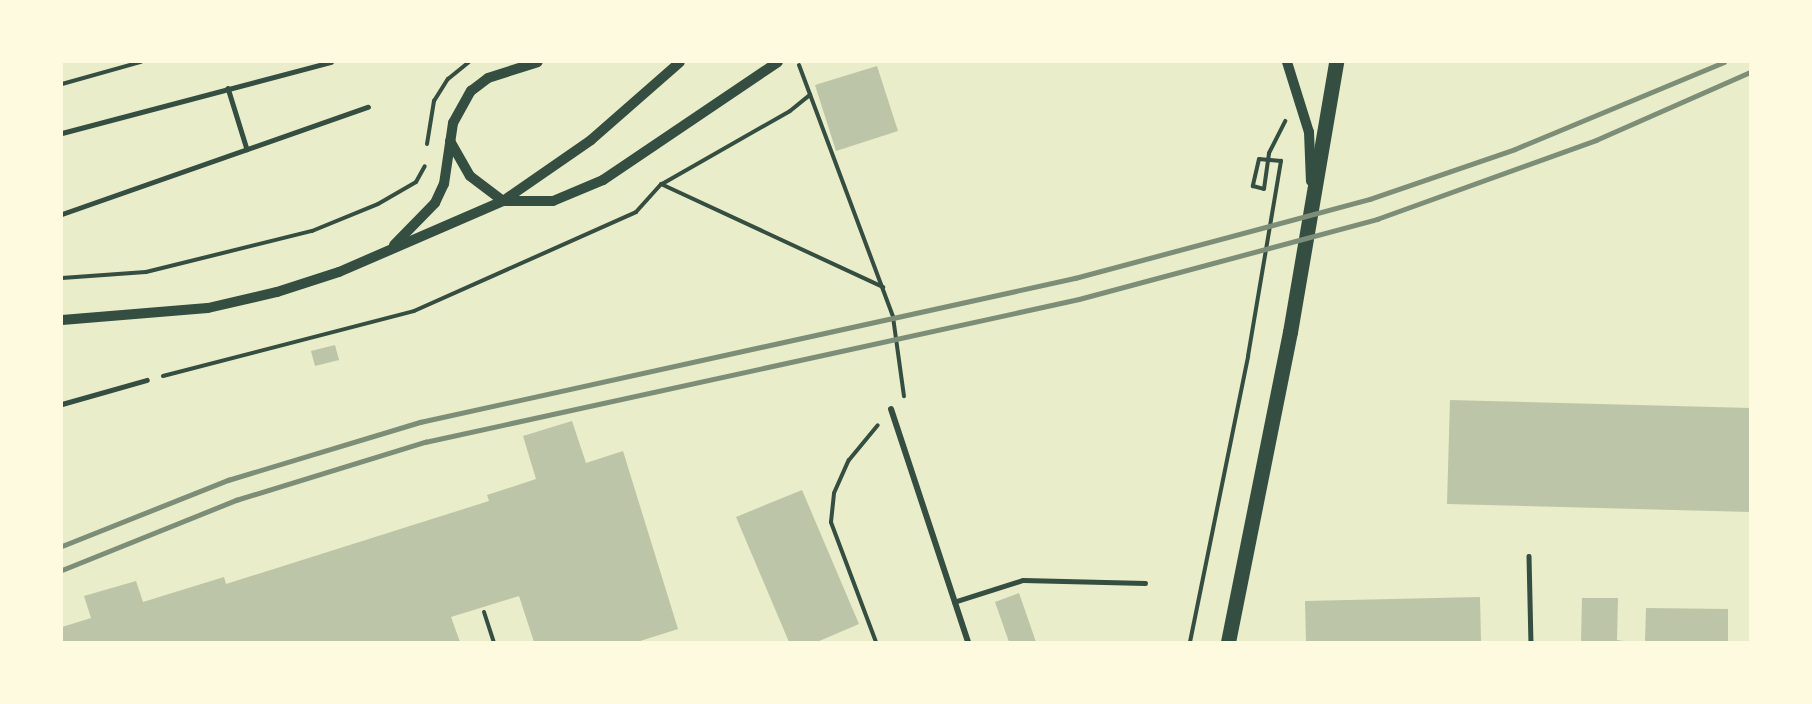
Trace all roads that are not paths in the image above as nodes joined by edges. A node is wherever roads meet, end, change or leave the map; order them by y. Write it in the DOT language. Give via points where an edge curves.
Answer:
graph roads {
  1 [pos="331,62"];
  2 [pos="538,62"];
  3 [pos="680,62"];
  4 [pos="778,62"];
  5 [pos="1287,62"];
  6 [pos="1336,62"];
  7 [pos="228,88"];
  8 [pos="368,107"];
  9 [pos="62,133"];
  10 [pos="450,141"];
  11 [pos="247,149"];
  12 [pos="1312,198"];
  13 [pos="503,201"];
  14 [pos="62,214"];
  15 [pos="387,252"];
  16 [pos="62,320"];
  17 [pos="147,380"];
  18 [pos="62,404"];
  19 [pos="891,409"];
  20 [pos="1529,556"];
  21 [pos="1145,582"];
  22 [pos="954,602"];
  23 [pos="968,642"];
  24 [pos="1228,642"];
  25 [pos="1531,642"];
  1 -- 7 [label="lane"];
  2 -- 10 [label="street" via="488,78 471,91 459,107"];
  3 -- 13 [label="street" via="591,140"];
  4 -- 13 [label="street" via="579,193 533,204"];
  5 -- 12 [label="street" via="1309,132"];
  6 -- 12 [label="main road" via="1329,124"];
  7 -- 9 [label="lane"];
  7 -- 11 [label="lane"];
  8 -- 11 [label="lane"];
  10 -- 13 [label="street" via="470,176"];
  10 -- 15 [label="street" via="444,184 435,203"];
  11 -- 14 [label="lane"];
  12 -- 24 [label="main road"];
  13 -- 15 [label="street"];
  15 -- 16 [label="street" via="277,292 208,308"];
  17 -- 18 [label="lane"];
  19 -- 22 [label="street"];
  20 -- 25 [label="lane"];
  21 -- 22 [label="lane" via="1023,580"];
  22 -- 23 [label="street"];
}
